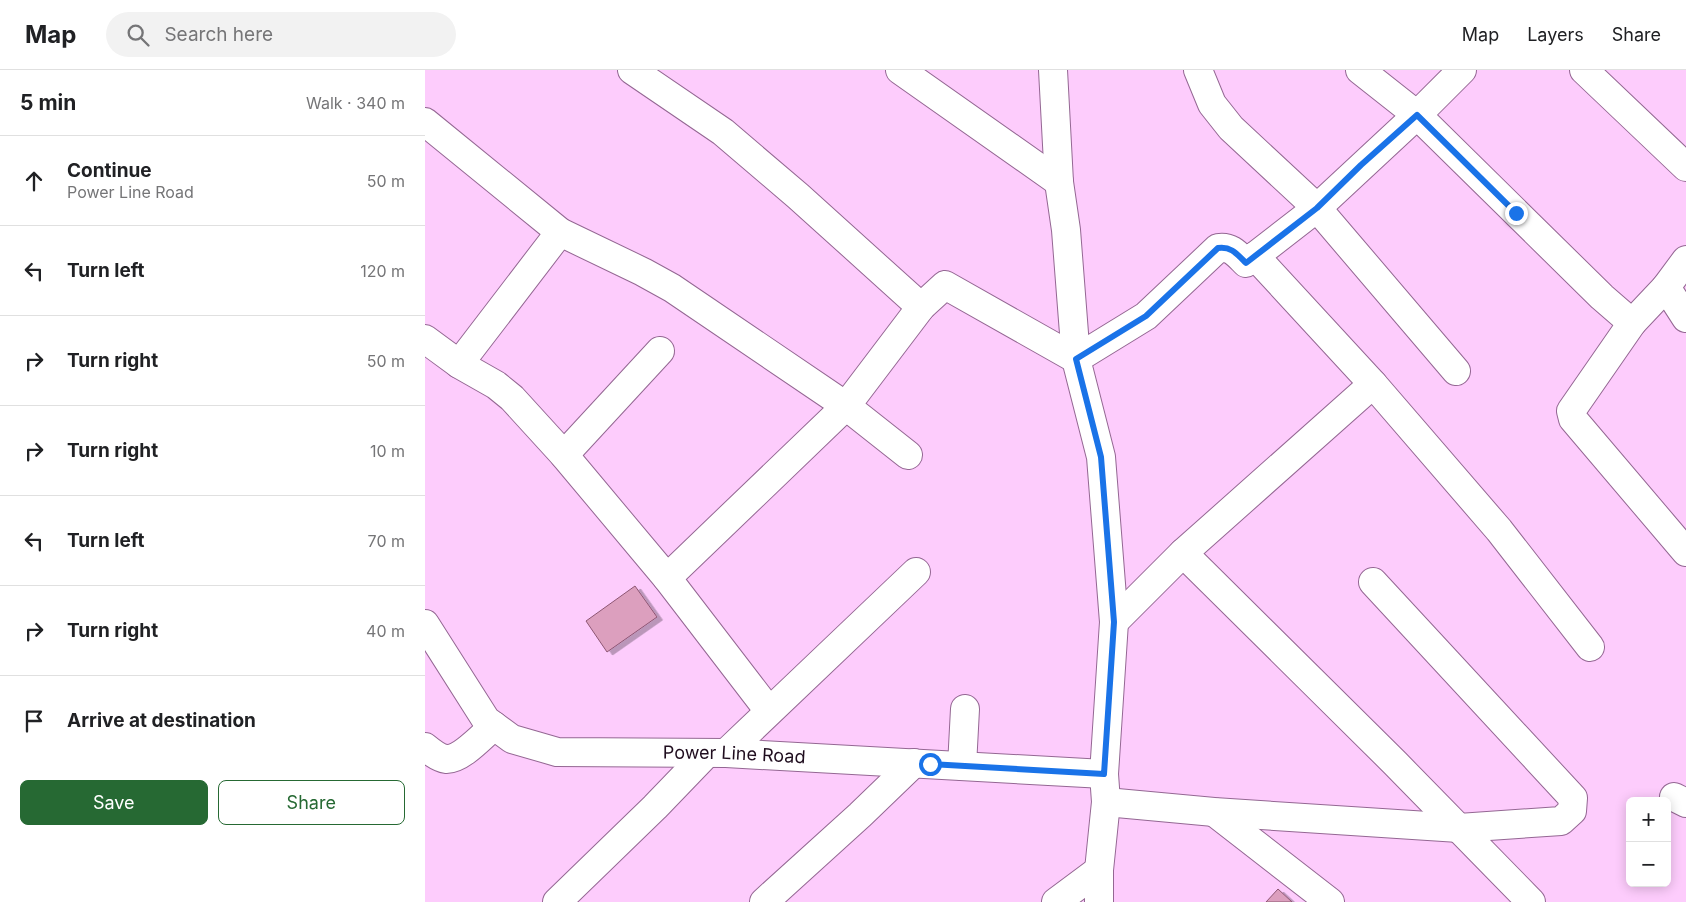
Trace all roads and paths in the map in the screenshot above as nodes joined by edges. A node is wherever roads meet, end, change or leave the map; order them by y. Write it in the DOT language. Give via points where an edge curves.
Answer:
graph roads {
  1 [pos="632,70"];
  2 [pos="900,70"];
  3 [pos="1053,70"];
  4 [pos="1198,70"];
  5 [pos="1360,70"];
  6 [pos="1462,70"];
  7 [pos="1584,70"];
  8 [pos="1417,115"];
  9 [pos="425,122"];
  10 [pos="1686,167"];
  11 [pos="1059,182"];
  12 [pos="1317,208"];
  13 [pos="560,232"];
  14 [pos="1255,256"];
  15 [pos="1686,260"];
  16 [pos="1666,287"];
  17 [pos="921,307"];
  18 [pos="1686,318"];
  19 [pos="1632,323"];
  20 [pos="425,339"];
  21 [pos="660,351"];
  22 [pos="1076,359"];
  23 [pos="459,364"];
  24 [pos="1455,371"];
  25 [pos="1373,384"];
  26 [pos="846,406"];
  27 [pos="564,455"];
  28 [pos="907,455"];
  29 [pos="1686,552"];
  30 [pos="1183,553"];
  31 [pos="916,572"];
  32 [pos="667,578"];
  33 [pos="1373,582"];
  34 [pos="1114,622"];
  35 [pos="425,624"];
  36 [pos="1590,647"];
  37 [pos="965,709"];
  38 [pos="769,711"];
  39 [pos="494,726"];
  40 [pos="425,747"];
  41 [pos="716,753"];
  42 [pos="914,763"];
  43 [pos="962,766"];
  44 [pos="1104,774"];
  45 [pos="1106,802"];
  46 [pos="1213,812"];
  47 [pos="1459,828"];
  48 [pos="1099,870"];
  49 [pos="1101,900"];
  50 [pos="557,902"];
  51 [pos="764,902"];
  52 [pos="1055,902"];
  53 [pos="1330,902"];
  54 [pos="1531,902"];
  1 -- 17 [label="street" via="723,132"];
  2 -- 11 [label="street"];
  3 -- 11 [label="street"];
  4 -- 12 [label="street" via="1212,104 1231,128"];
  5 -- 8 [label="street"];
  6 -- 8 [label="street"];
  7 -- 10 [label="street"];
  8 -- 12 [label="street"];
  8 -- 19 [label="street" via="1602,298"];
  9 -- 13 [label="street"];
  11 -- 22 [label="street"];
  12 -- 14 [label="street"];
  12 -- 24 [label="street"];
  13 -- 23 [label="street"];
  13 -- 26 [label="street" via="672,288"];
  14 -- 22 [label="street" via="1246,263 1233,250 1218,248 1146,316"];
  14 -- 25 [label="street"];
  15 -- 16 [label="street"];
  16 -- 18 [label="street"];
  16 -- 19 [label="street"];
  17 -- 22 [label="street" via="945,285"];
  17 -- 26 [label="street"];
  19 -- 29 [label="street" via="1571,411 1573,419"];
  20 -- 23 [label="street"];
  21 -- 27 [label="street"];
  22 -- 34 [label="street" via="1101,457"];
  23 -- 27 [label="street" via="512,398"];
  25 -- 30 [label="street"];
  25 -- 36 [label="street" via="1499,530"];
  26 -- 28 [label="street"];
  26 -- 32 [label="street"];
  27 -- 32 [label="street"];
  30 -- 34 [label="street"];
  30 -- 47 [label="street"];
  31 -- 38 [label="street"];
  32 -- 38 [label="street"];
  33 -- 47 [label="street" via="1573,798 1572,811 1561,821"];
  34 -- 44 [label="street"];
  35 -- 39 [label="street, Power Line Road" via="471,698"];
  37 -- 43 [label="street"];
  38 -- 41 [label="street"];
  39 -- 40 [label="street" via="462,753 448,759"];
  39 -- 41 [label="street, Power Line Road" via="512,739 557,752"];
  41 -- 42 [label="street, Power Line Road"];
  41 -- 50 [label="street"];
  42 -- 43 [label="street, Power Line Road"];
  42 -- 51 [label="street"];
  43 -- 44 [label="street, Power Line Road"];
  44 -- 45 [label="street"];
  45 -- 46 [label="street"];
  45 -- 48 [label="street"];
  46 -- 47 [label="street"];
  46 -- 53 [label="street"];
  47 -- 54 [label="street"];
  48 -- 49 [label="street"];
  48 -- 52 [label="street"];
}
